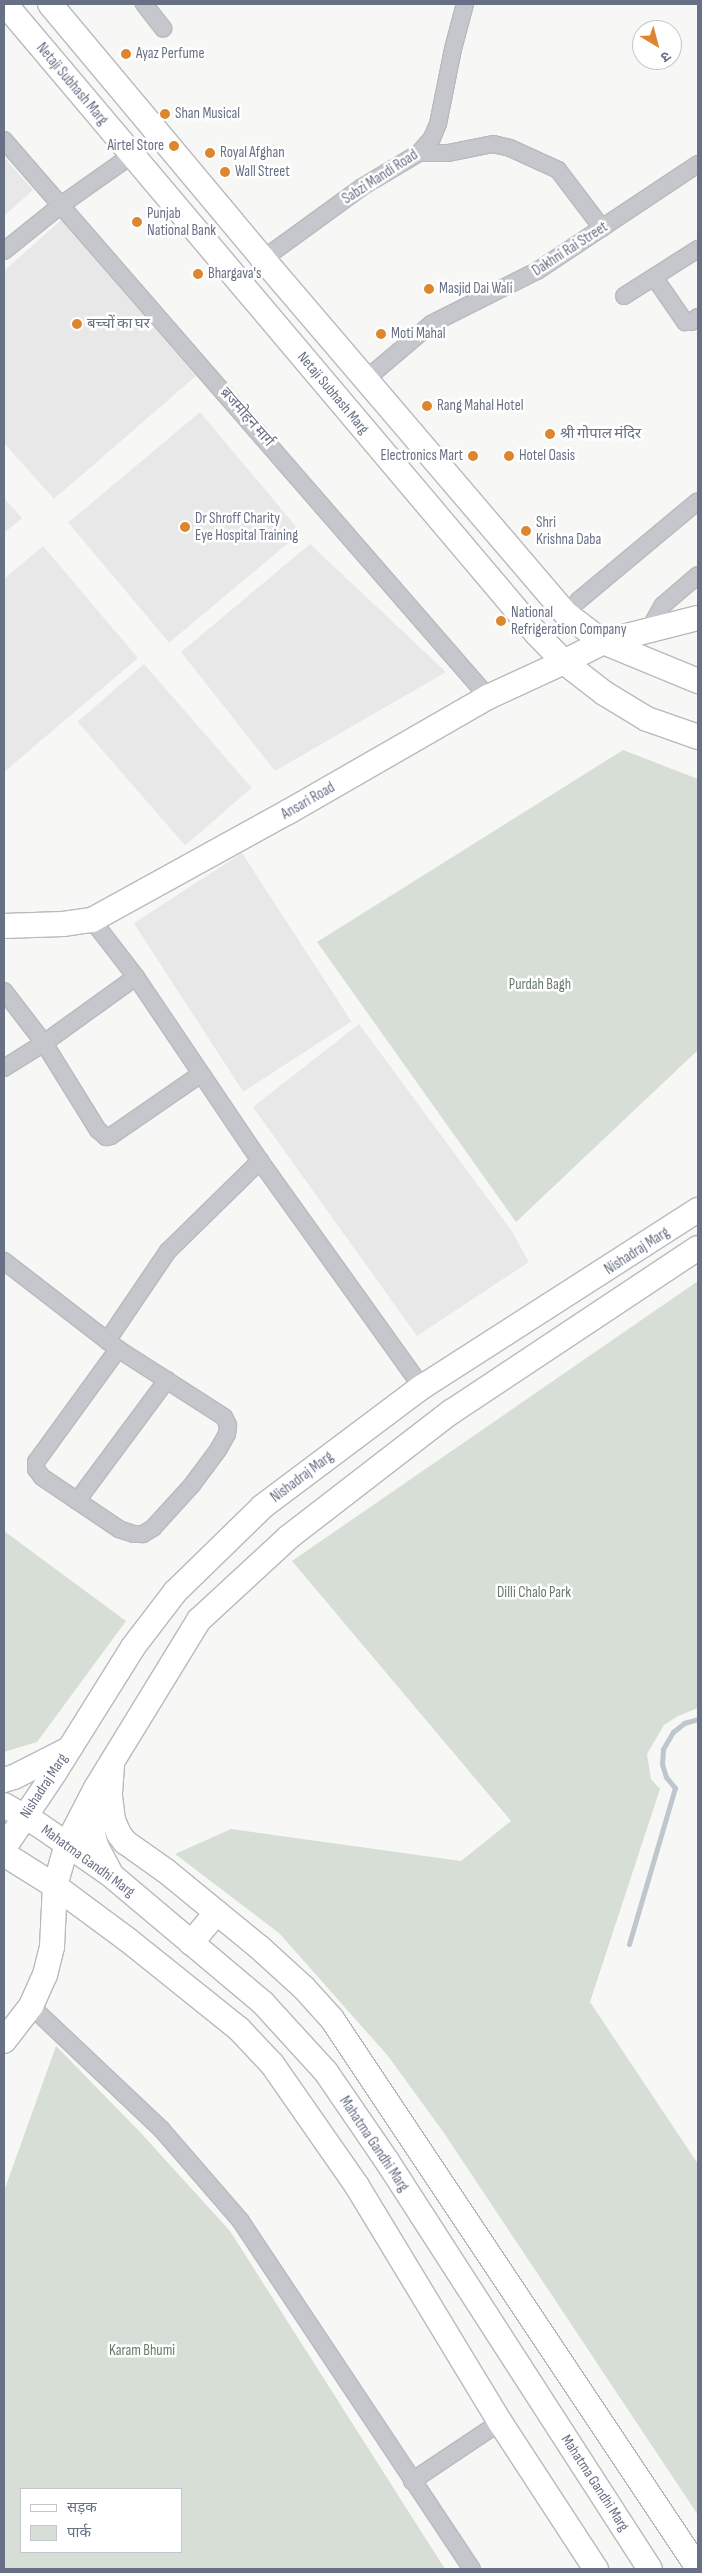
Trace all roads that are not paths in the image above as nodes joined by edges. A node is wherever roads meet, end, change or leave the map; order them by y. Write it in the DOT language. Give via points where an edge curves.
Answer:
graph roads {
  1 [pos="50,4"];
  2 [pos="144,4"];
  3 [pos="465,4"];
  4 [pos="6,8"];
  5 [pos="163,28"];
  6 [pos="4,140"];
  7 [pos="419,153"];
  8 [pos="132,155"];
  9 [pos="698,164"];
  10 [pos="61,205"];
  11 [pos="602,228"];
  12 [pos="4,251"];
  13 [pos="697,253"];
  14 [pos="263,259"];
  15 [pos="654,277"];
  16 [pos="624,296"];
  17 [pos="698,317"];
  18 [pos="365,380"];
  19 [pos="698,501"];
  20 [pos="698,575"];
  21 [pos="578,602"];
  22 [pos="698,618"];
  23 [pos="650,628"];
  24 [pos="603,642"];
  25 [pos="564,662"];
  26 [pos="698,681"];
  27 [pos="488,696"];
  28 [pos="698,737"];
  29 [pos="92,920"];
  30 [pos="4,926"];
  31 [pos="136,977"];
  32 [pos="4,991"];
  33 [pos="44,1044"];
  34 [pos="4,1068"];
  35 [pos="201,1074"];
  36 [pos="260,1161"];
  37 [pos="698,1210"];
  38 [pos="698,1248"];
  39 [pos="4,1261"];
  40 [pos="112,1345"];
  41 [pos="167,1380"];
  42 [pos="422,1387"];
  43 [pos="77,1501"];
  44 [pos="69,1749"];
  45 [pos="112,1761"];
  46 [pos="4,1780"];
  47 [pos="96,1788"];
  48 [pos="4,1805"];
  49 [pos="24,1816"];
  50 [pos="91,1818"];
  51 [pos="119,1834"];
  52 [pos="67,1844"];
  53 [pos="4,1848"];
  54 [pos="4,1854"];
  55 [pos="112,1875"];
  56 [pos="55,1886"];
  57 [pos="217,1912"];
  58 [pos="192,1942"];
  59 [pos="31,2006"];
  60 [pos="4,2041"];
  61 [pos="500,2422"];
  62 [pos="412,2481"];
  63 [pos="698,2568"];
  64 [pos="472,2569"];
  65 [pos="596,2569"];
  66 [pos="650,2569"];
  1 -- 14 [label="main road"];
  2 -- 5 [label="street"];
  3 -- 7 [label="street, Sabzi Mandi Road" via="438,124 432,138"];
  4 -- 8 [label="main road, Netaji Subhash Marg"];
  6 -- 10 [label="street, ब्रजमोहन मार्ग"];
  7 -- 11 [label="street" via="448,153 493,144 510,148 558,170"];
  7 -- 14 [label="street, Sabzi Mandi Road" via="362,187"];
  8 -- 10 [label="street"];
  8 -- 25 [label="main road, Netaji Subhash Marg"];
  9 -- 11 [label="street, Dakhni Rai Street"];
  10 -- 12 [label="street"];
  10 -- 27 [label="street, ब्रजमोहन मार्ग"];
  11 -- 18 [label="street, Dakhni Rai Street" via="537,271 430,324"];
  13 -- 15 [label="street"];
  14 -- 18 [label="main road"];
  15 -- 16 [label="street"];
  15 -- 17 [label="street" via="685,322"];
  18 -- 24 [label="main road" via="565,613"];
  19 -- 21 [label="street"];
  20 -- 23 [label="street" via="663,605"];
  22 -- 23 [label="main road, Ansari Road"];
  23 -- 24 [label="main road, Ansari Road"];
  24 -- 25 [label="main road, Ansari Road"];
  24 -- 26 [label="main road"];
  25 -- 27 [label="main road, Ansari Road"];
  25 -- 28 [label="main road, Netaji Subhash Marg" via="604,693 647,719"];
  27 -- 29 [label="main road, Ansari Road"];
  29 -- 30 [label="main road, Ansari Road"];
  29 -- 31 [label="street"];
  31 -- 33 [label="street"];
  31 -- 35 [label="street"];
  32 -- 33 [label="street"];
  33 -- 34 [label="street"];
  33 -- 35 [label="street" via="98,1130 106,1137"];
  35 -- 36 [label="street"];
  36 -- 40 [label="street" via="168,1251"];
  36 -- 42 [label="street"];
  37 -- 42 [label="main road, Nishadraj Marg"];
  38 -- 45 [label="main road, Nishadraj Marg" via="451,1412 289,1537 199,1620"];
  39 -- 40 [label="street"];
  40 -- 41 [label="street"];
  40 -- 43 [label="street" via="36,1462 36,1469 42,1477"];
  41 -- 43 [label="street"];
  41 -- 43 [label="street" via="224,1417 228,1425 227,1434 213,1457 153,1528 143,1534 118,1529"];
  42 -- 44 [label="main road, Nishadraj Marg" via="262,1507 175,1592 134,1647"];
  44 -- 46 [label="main road"];
  44 -- 49 [label="main road, Nishadraj Marg"];
  45 -- 47 [label="main road, Nishadraj Marg"];
  45 -- 51 [label="main road" via="110,1796 113,1820"];
  47 -- 50 [label="main road"];
  47 -- 52 [label="main road, Nishadraj Marg"];
  48 -- 49 [label="main road, Mahatma Gandhi Marg"];
  49 -- 52 [label="main road, Mahatma Gandhi Marg"];
  49 -- 53 [label="main road, Nishadraj Marg"];
  50 -- 51 [label="main road"];
  50 -- 55 [label="main road" via="96,1846"];
  51 -- 57 [label="main road" via="125,1842"];
  52 -- 55 [label="main road, Mahatma Gandhi Marg"];
  52 -- 56 [label="main road, Nishadraj Marg"];
  54 -- 56 [label="main road"];
  55 -- 58 [label="main road, Mahatma Gandhi Marg"];
  56 -- 59 [label="main road, Nishadraj Marg" via="52,1948 45,1975"];
  56 -- 61 [label="main road" via="224,2017 272,2064 357,2186"];
  57 -- 58 [label="main road"];
  57 -- 63 [label="main road" via="304,1988 332,2019"];
  58 -- 66 [label="main road, Mahatma Gandhi Marg" via="262,2003 326,2072"];
  59 -- 60 [label="main road, Nishadraj Marg"];
  59 -- 62 [label="street" via="162,2130 240,2220"];
  61 -- 62 [label="street"];
  61 -- 65 [label="main road"];
  62 -- 64 [label="street"];
}
